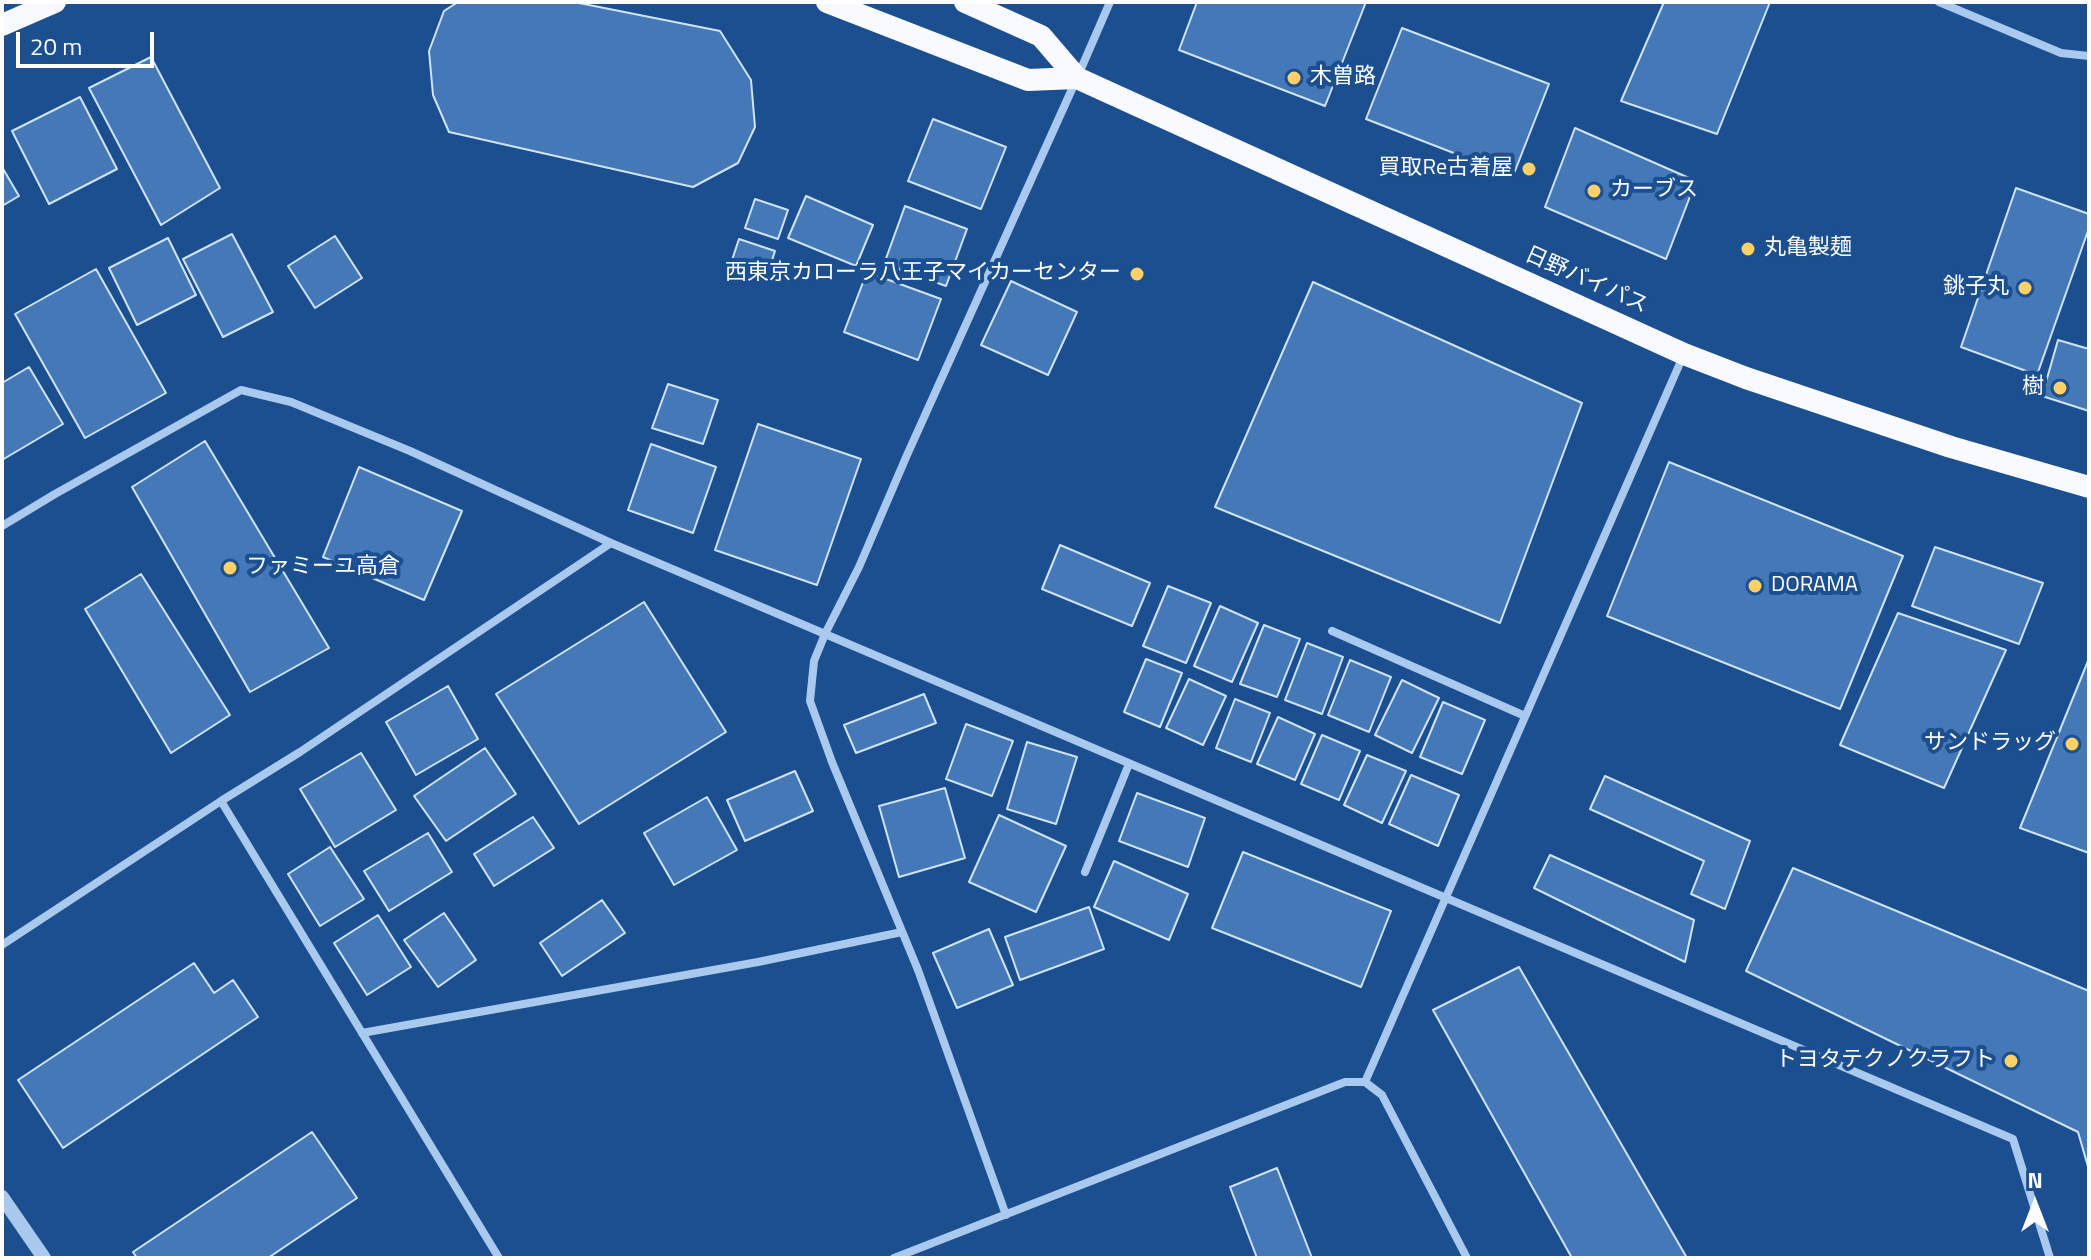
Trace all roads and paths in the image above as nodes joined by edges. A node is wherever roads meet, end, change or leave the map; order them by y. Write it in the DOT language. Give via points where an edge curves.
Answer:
graph roads {
  1 [pos="55,2"];
  2 [pos="827,2"];
  3 [pos="965,2"];
  4 [pos="1110,2"];
  5 [pos="1939,2"];
  6 [pos="2,25"];
  7 [pos="2089,56"];
  8 [pos="1077,78"];
  9 [pos="1684,354"];
  10 [pos="2089,487"];
  11 [pos="2,526"];
  12 [pos="611,543"];
  13 [pos="1332,631"];
  14 [pos="825,634"];
  15 [pos="1525,716"];
  16 [pos="1129,764"];
  17 [pos="221,801"];
  18 [pos="1085,872"];
  19 [pos="1446,898"];
  20 [pos="902,932"];
  21 [pos="2,945"];
  22 [pos="362,1033"];
  23 [pos="1365,1082"];
  24 [pos="2,1197"];
  25 [pos="1006,1215"];
  26 [pos="44,1258"];
  27 [pos="499,1258"];
  28 [pos="894,1258"];
  29 [pos="1467,1258"];
  30 [pos="2050,1258"];
  1 -- 6 [label="highway"];
  2 -- 8 [label="highway, 日野バイパス" via="1028,80"];
  3 -- 8 [label="highway, 日野バイパス" via="1041,36"];
  4 -- 8 [label="street"];
  5 -- 7 [label="street" via="2061,53"];
  8 -- 9 [label="highway, 日野バイパス"];
  8 -- 14 [label="street"];
  9 -- 10 [label="highway, 日野バイパス" via="1937,443"];
  9 -- 15 [label="street"];
  11 -- 12 [label="street" via="241,390 291,402 410,451"];
  12 -- 14 [label="street"];
  12 -- 17 [label="street"];
  13 -- 15 [label="street"];
  14 -- 16 [label="street"];
  14 -- 20 [label="street" via="814,661 810,701"];
  15 -- 19 [label="street"];
  16 -- 18 [label="street"];
  16 -- 19 [label="street"];
  17 -- 21 [label="street"];
  17 -- 22 [label="street"];
  19 -- 23 [label="street"];
  19 -- 30 [label="street" via="2013,1139"];
  20 -- 22 [label="street"];
  20 -- 25 [label="street"];
  22 -- 27 [label="street"];
  23 -- 25 [label="street" via="1345,1082"];
  23 -- 29 [label="street" via="1382,1095"];
  24 -- 26 [label="street"];
  25 -- 28 [label="street"];
}
